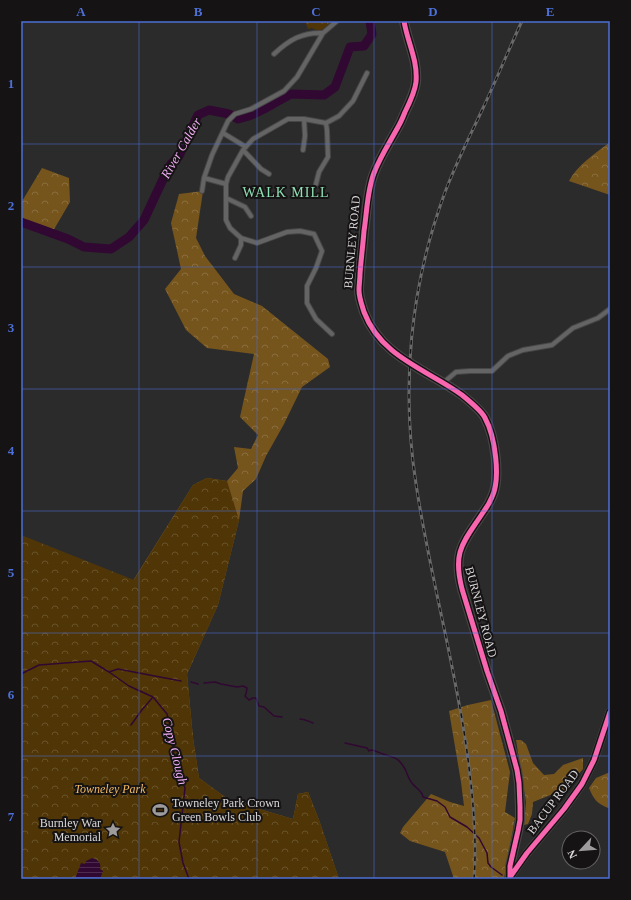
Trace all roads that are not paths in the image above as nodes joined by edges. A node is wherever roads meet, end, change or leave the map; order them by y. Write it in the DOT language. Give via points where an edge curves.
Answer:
graph roads {
  1 [pos="337,21"];
  2 [pos="404,21"];
  3 [pos="323,33"];
  4 [pos="274,54"];
  5 [pos="367,72"];
  6 [pos="304,119"];
  7 [pos="326,123"];
  8 [pos="223,133"];
  9 [pos="244,149"];
  10 [pos="303,150"];
  11 [pos="269,174"];
  12 [pos="204,178"];
  13 [pos="226,184"];
  14 [pos="316,184"];
  15 [pos="202,191"];
  16 [pos="226,198"];
  17 [pos="251,216"];
  18 [pos="241,238"];
  19 [pos="235,258"];
  20 [pos="610,309"];
  21 [pos="332,334"];
  22 [pos="443,383"];
  23 [pos="610,712"];
  24 [pos="510,878"];
  1 -- 3 [label="street"];
  2 -- 22 [label="highway, BURNLEY ROAD" via="415,61 416,82 410,102 374,173 369,190 359,290 367,320 376,335 403,359"];
  3 -- 4 [label="street" via="312,33 296,38 285,43"];
  3 -- 8 [label="street" via="297,77 284,91 251,109 235,114 228,121"];
  5 -- 7 [label="street" via="353,101 339,116"];
  6 -- 7 [label="street"];
  6 -- 9 [label="street" via="288,119 253,139"];
  6 -- 10 [label="street"];
  7 -- 14 [label="street" via="328,157 318,172"];
  8 -- 9 [label="street"];
  8 -- 12 [label="street"];
  9 -- 11 [label="street" via="261,169"];
  9 -- 13 [label="street"];
  12 -- 13 [label="street"];
  12 -- 15 [label="street"];
  13 -- 16 [label="street"];
  16 -- 17 [label="street" via="245,207"];
  16 -- 18 [label="street" via="226,220 230,228"];
  18 -- 19 [label="street" via="241,245"];
  18 -- 21 [label="street" via="257,243 287,232 314,234 322,251 307,286 307,303 316,319"];
  20 -- 22 [label="street" via="598,318 573,328 552,345 523,350 508,356 492,371 456,372"];
  22 -- 24 [label="highway, BURNLEY ROAD" via="468,400 485,417 493,440 496,489 466,537 458,565 462,589 517,770 520,820 510,866"];
  23 -- 24 [label="main road, BACUP ROAD" via="594,760 582,784"];
}
